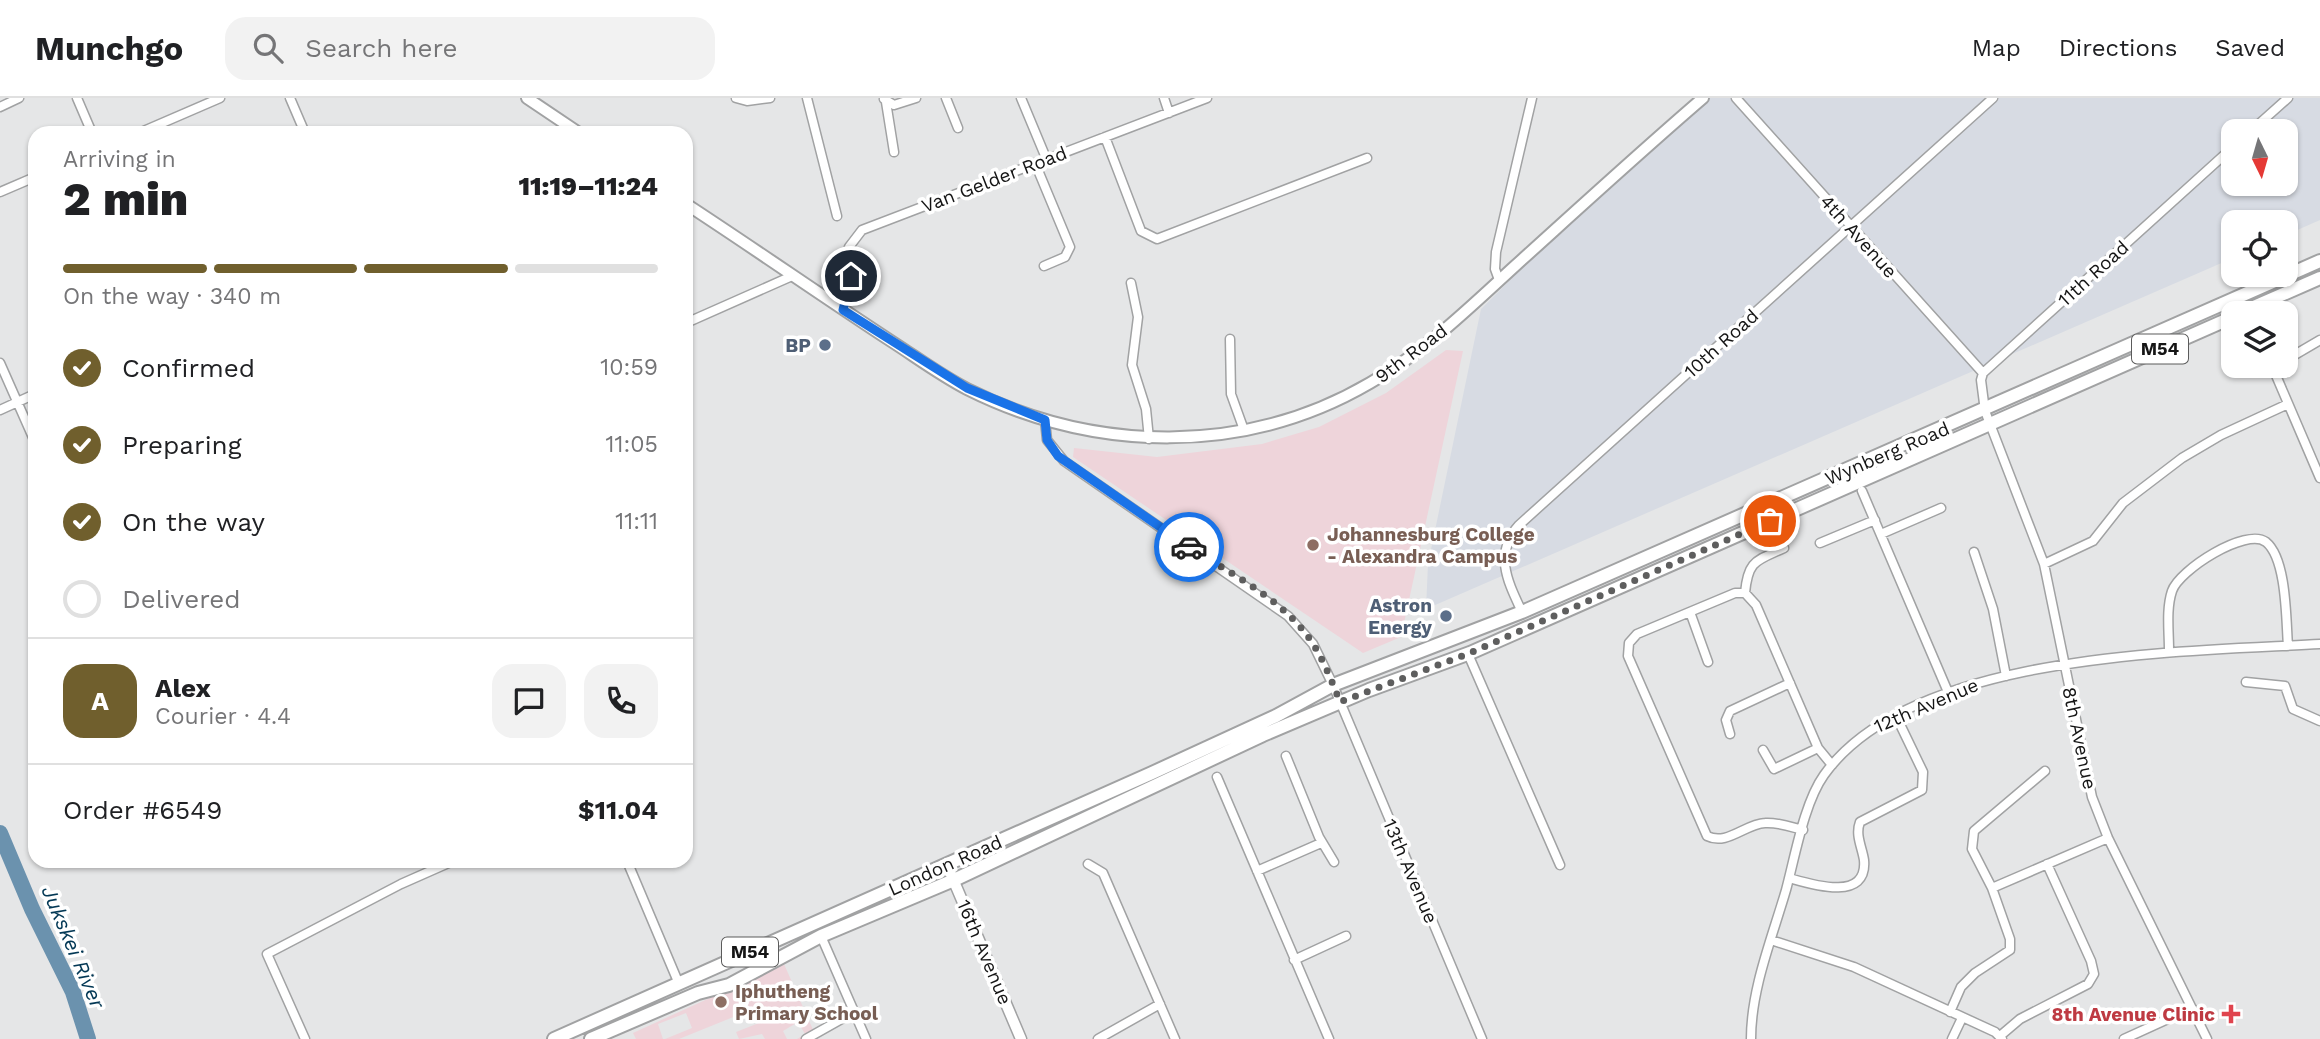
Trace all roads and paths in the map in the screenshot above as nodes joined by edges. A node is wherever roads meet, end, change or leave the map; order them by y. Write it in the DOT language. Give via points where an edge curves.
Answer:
graph roads {
  1 [pos="19,98"];
  2 [pos="77,98"];
  3 [pos="220,98"];
  4 [pos="289,98"];
  5 [pos="527,98"];
  6 [pos="736,98"];
  7 [pos="770,98"];
  8 [pos="807,98"];
  9 [pos="916,98"];
  10 [pos="946,98"];
  11 [pos="1021,98"];
  12 [pos="1164,98"];
  13 [pos="1207,98"];
  14 [pos="1532,98"];
  15 [pos="1703,98"];
  16 [pos="1736,98"];
  17 [pos="1993,98"];
  18 [pos="2288,98"];
  19 [pos="884,100"];
  20 [pos="0,107"];
  21 [pos="1169,113"];
  22 [pos="2264,119"];
  23 [pos="89,126"];
  24 [pos="155,126"];
  25 [pos="302,126"];
  26 [pos="569,126"];
  27 [pos="958,128"];
  28 [pos="1105,137"];
  29 [pos="894,152"];
  30 [pos="1046,158"];
  31 [pos="1367,158"];
  32 [pos="2221,158"];
  33 [pos="1035,163"];
  34 [pos="28,180"];
  35 [pos="0,192"];
  36 [pos="693,209"];
  37 [pos="837,216"];
  38 [pos="1850,227"];
  39 [pos="2320,261"];
  40 [pos="1044,266"];
  41 [pos="792,276"];
  42 [pos="2320,278"];
  43 [pos="1499,281"];
  44 [pos="1131,284"];
  45 [pos="2242,294"];
  46 [pos="2244,301"];
  47 [pos="2271,301"];
  48 [pos="843,310"];
  49 [pos="693,320"];
  50 [pos="2221,322"];
  51 [pos="1230,339"];
  52 [pos="2320,340"];
  53 [pos="2298,353"];
  54 [pos="0,363"];
  55 [pos="1983,373"];
  56 [pos="2277,378"];
  57 [pos="28,397"];
  58 [pos="17,402"];
  59 [pos="2288,404"];
  60 [pos="0,410"];
  61 [pos="1985,411"];
  62 [pos="1045,420"];
  63 [pos="1989,424"];
  64 [pos="28,426"];
  65 [pos="1244,430"];
  66 [pos="1149,439"];
  67 [pos="2320,478"];
  68 [pos="1862,491"];
  69 [pos="1941,508"];
  70 [pos="1875,520"];
  71 [pos="1881,534"];
  72 [pos="1821,542"];
  73 [pos="1784,548"];
  74 [pos="1974,552"];
  75 [pos="2044,564"];
  76 [pos="1745,593"];
  77 [pos="1522,612"];
  78 [pos="1690,612"];
  79 [pos="2320,644"];
  80 [pos="2288,646"];
  81 [pos="2169,650"];
  82 [pos="1468,654"];
  83 [pos="1708,662"];
  84 [pos="2065,666"];
  85 [pos="2006,676"];
  86 [pos="2246,682"];
  87 [pos="1790,683"];
  88 [pos="1333,685"];
  89 [pos="1948,692"];
  90 [pos="1340,702"];
  91 [pos="1896,716"];
  92 [pos="2320,721"];
  93 [pos="1730,734"];
  94 [pos="1818,748"];
  95 [pos="1763,750"];
  96 [pos="1286,756"];
  97 [pos="1832,765"];
  98 [pos="2045,771"];
  99 [pos="1217,777"];
  100 [pos="1803,830"];
  101 [pos="2108,838"];
  102 [pos="1321,843"];
  103 [pos="1334,862"];
  104 [pos="947,864"];
  105 [pos="1088,864"];
  106 [pos="2047,864"];
  107 [pos="1560,865"];
  108 [pos="437,868"];
  109 [pos="630,868"];
  110 [pos="1257,871"];
  111 [pos="1789,878"];
  112 [pos="954,880"];
  113 [pos="1992,888"];
  114 [pos="821,936"];
  115 [pos="1346,936"];
  116 [pos="1771,940"];
  117 [pos="1294,960"];
  118 [pos="679,984"];
  119 [pos="1160,1004"];
  120 [pos="2192,1008"];
  121 [pos="854,1012"];
  122 [pos="1950,1012"];
  123 [pos="1962,1018"];
  124 [pos="2001,1037"];
  125 [pos="305,1039"];
  126 [pos="554,1039"];
  127 [pos="591,1039"];
  128 [pos="806,1039"];
  129 [pos="866,1039"];
  130 [pos="1021,1039"];
  131 [pos="1098,1039"];
  132 [pos="1175,1039"];
  133 [pos="1329,1039"];
  134 [pos="1482,1039"];
  135 [pos="1751,1039"];
  136 [pos="1952,1039"];
  137 [pos="2124,1039"];
  138 [pos="2207,1039"];
  1 -- 20 [label="street"];
  2 -- 23 [label="street"];
  3 -- 24 [label="street"];
  4 -- 25 [label="street"];
  5 -- 26 [label="main road"];
  6 -- 7 [label="street"];
  8 -- 37 [label="street"];
  9 -- 19 [label="street" via="900,104"];
  10 -- 27 [label="street"];
  11 -- 30 [label="street"];
  12 -- 21 [label="street"];
  13 -- 21 [label="street, Van Gelder Road"];
  14 -- 43 [label="street" via="1496,252"];
  15 -- 43 [label="main road, 9th Road"];
  16 -- 38 [label="street, 4th Avenue"];
  17 -- 38 [label="street, 10th Road"];
  18 -- 22 [label="street"];
  19 -- 29 [label="street"];
  21 -- 28 [label="street, Van Gelder Road"];
  28 -- 30 [label="street, Van Gelder Road"];
  28 -- 31 [label="street" via="1142,231 1157,239"];
  30 -- 33 [label="street, Van Gelder Road"];
  32 -- 55 [label="street, 11th Road"];
  33 -- 40 [label="street" via="1070,247 1065,257"];
  33 -- 48 [label="street, Van Gelder Road" via="858,233 849,247 851,283"];
  34 -- 35 [label="street"];
  36 -- 41 [label="main road, 9th Road"];
  38 -- 55 [label="street, 4th Avenue"];
  38 -- 77 [label="street, 10th Road" via="1513,532 1503,564"];
  39 -- 45 [label="main road, Wynberg Road / M54"];
  41 -- 48 [label="main road, 9th Road"];
  41 -- 49 [label="street"];
  42 -- 47 [label="main road"];
  43 -- 65 [label="main road, 9th Road" via="1419,349 1368,384 1306,414"];
  44 -- 66 [label="street" via="1138,317 1132,365 1146,409"];
  45 -- 46 [label="street"];
  45 -- 61 [label="main road, Wynberg Road / M54"];
  48 -- 62 [label="main road, 9th Road" via="967,388"];
  50 -- 63 [label="main road, Wynberg Road / M54"];
  51 -- 65 [label="street" via="1231,394"];
  52 -- 53 [label="street"];
  54 -- 58 [label="street"];
  55 -- 61 [label="street"];
  56 -- 59 [label="street"];
  57 -- 58 [label="street"];
  58 -- 60 [label="street"];
  58 -- 64 [label="street"];
  59 -- 67 [label="street"];
  59 -- 75 [label="street" via="2182,458 2123,503 2093,541"];
  61 -- 63 [label="street, 8th Avenue"];
  61 -- 77 [label="main road, Wynberg Road / M54"];
  62 -- 66 [label="main road, 9th Road"];
  62 -- 88 [label="street, 13th Avenue" via="1047,440 1064,461 1288,615 1313,644"];
  63 -- 75 [label="street, 8th Avenue"];
  63 -- 82 [label="main road, Wynberg Road / M54"];
  65 -- 66 [label="main road, 9th Road"];
  68 -- 70 [label="street"];
  69 -- 71 [label="street"];
  70 -- 71 [label="street"];
  70 -- 72 [label="street"];
  71 -- 89 [label="street"];
  73 -- 76 [label="street" via="1749,567"];
  74 -- 85 [label="street" via="1993,609"];
  75 -- 84 [label="street, 8th Avenue"];
  76 -- 78 [label="street"];
  76 -- 87 [label="street" via="1756,605"];
  77 -- 88 [label="main road, Wynberg Road / M54"];
  78 -- 83 [label="street"];
  78 -- 100 [label="street" via="1637,634 1627,648 1707,836 1726,838 1765,822"];
  79 -- 80 [label="street, 12th Avenue"];
  80 -- 81 [label="street, 12th Avenue"];
  80 -- 81 [label="street" via="2280,571 2270,547 2259,538 2185,570 2169,600"];
  81 -- 84 [label="street, 12th Avenue"];
  82 -- 90 [label="main road, Wynberg Road / M54"];
  82 -- 107 [label="street"];
  84 -- 85 [label="street, 12th Avenue"];
  84 -- 101 [label="street, 8th Avenue" via="2092,797"];
  85 -- 89 [label="street, 12th Avenue"];
  86 -- 92 [label="street" via="2285,685 2293,709"];
  87 -- 93 [label="street" via="1730,711 1726,720"];
  87 -- 94 [label="street"];
  88 -- 90 [label="street, 13th Avenue"];
  88 -- 104 [label="main road, London Road / M54" via="1256,725"];
  89 -- 91 [label="street, 12th Avenue"];
  90 -- 112 [label="main road, London Road / M54"];
  90 -- 134 [label="street, 13th Avenue"];
  91 -- 97 [label="street, 12th Avenue" via="1862,734"];
  91 -- 111 [label="street" via="1923,772 1922,790 1860,822 1864,864 1854,881 1826,889"];
  94 -- 95 [label="street" via="1774,769"];
  94 -- 97 [label="street"];
  96 -- 102 [label="street"];
  97 -- 100 [label="street, 12th Avenue" via="1816,789"];
  98 -- 113 [label="street" via="1974,831 1972,849"];
  99 -- 110 [label="street"];
  100 -- 111 [label="street, 12th Avenue"];
  101 -- 106 [label="street"];
  101 -- 120 [label="street, 8th Avenue"];
  102 -- 103 [label="street"];
  102 -- 110 [label="street"];
  104 -- 112 [label="street, 16th Avenue"];
  104 -- 118 [label="main road, London Road / M54"];
  105 -- 119 [label="street" via="1103,873"];
  106 -- 113 [label="street"];
  106 -- 124 [label="street" via="2094,974 2088,984 2021,1019"];
  108 -- 125 [label="street" via="267,954"];
  109 -- 118 [label="street"];
  110 -- 117 [label="street"];
  111 -- 116 [label="street, 12th Avenue"];
  112 -- 114 [label="main road, London Road / M54"];
  112 -- 130 [label="street, 16th Avenue"];
  113 -- 122 [label="street" via="2010,950 1969,979"];
  114 -- 121 [label="street"];
  114 -- 127 [label="main road, London Road / M54" via="729,985 698,993"];
  115 -- 117 [label="street"];
  116 -- 122 [label="street" via="1843,963"];
  116 -- 135 [label="street, 12th Avenue" via="1752,1015"];
  117 -- 133 [label="street"];
  118 -- 126 [label="main road, London Road / M54"];
  119 -- 131 [label="street"];
  119 -- 132 [label="street"];
  120 -- 137 [label="street"];
  120 -- 138 [label="street, 8th Avenue"];
  121 -- 128 [label="street"];
  121 -- 129 [label="street"];
  122 -- 123 [label="street"];
  123 -- 124 [label="street"];
  123 -- 136 [label="street"];
}
